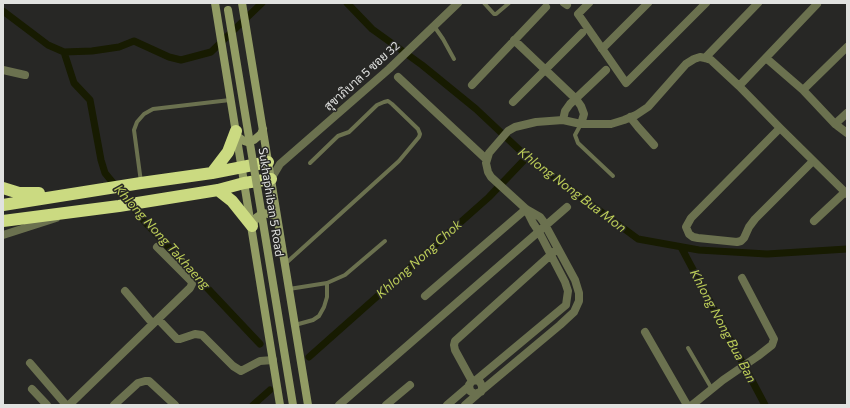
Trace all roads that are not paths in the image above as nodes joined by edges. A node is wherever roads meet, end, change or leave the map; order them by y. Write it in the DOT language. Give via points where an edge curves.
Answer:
graph roads {
  1 [pos="215,3"];
  2 [pos="458,3"];
  3 [pos="484,3"];
  4 [pos="509,3"];
  5 [pos="589,3"];
  6 [pos="648,3"];
  7 [pos="706,3"];
  8 [pos="758,3"];
  9 [pos="817,4"];
  10 [pos="227,6"];
  11 [pos="243,6"];
  12 [pos="546,7"];
  13 [pos="434,26"];
  14 [pos="582,33"];
  15 [pos="514,40"];
  16 [pos="847,47"];
  17 [pos="602,49"];
  18 [pos="705,58"];
  19 [pos="766,58"];
  20 [pos="454,59"];
  21 [pos="3,70"];
  22 [pos="545,70"];
  23 [pos="606,70"];
  24 [pos="25,75"];
  25 [pos="398,77"];
  26 [pos="472,86"];
  27 [pos="739,86"];
  28 [pos="803,90"];
  29 [pos="576,98"];
  30 [pos="230,100"];
  31 [pos="513,102"];
  32 [pos="847,113"];
  33 [pos="630,117"];
  34 [pos="563,120"];
  35 [pos="581,124"];
  36 [pos="836,124"];
  37 [pos="780,128"];
  38 [pos="263,129"];
  39 [pos="237,133"];
  40 [pos="847,133"];
  41 [pos="654,145"];
  42 [pos="486,159"];
  43 [pos="813,161"];
  44 [pos="274,163"];
  45 [pos="310,163"];
  46 [pos="242,167"];
  47 [pos="212,173"];
  48 [pos="612,176"];
  49 [pos="176,178"];
  50 [pos="271,179"];
  51 [pos="140,183"];
  52 [pos="244,183"];
  53 [pos="3,188"];
  54 [pos="218,190"];
  55 [pos="846,193"];
  56 [pos="70,194"];
  57 [pos="178,196"];
  58 [pos="3,205"];
  59 [pos="567,207"];
  60 [pos="526,209"];
  61 [pos="78,212"];
  62 [pos="29,217"];
  63 [pos="540,217"];
  64 [pos="277,218"];
  65 [pos="3,221"];
  66 [pos="814,221"];
  67 [pos="532,223"];
  68 [pos="3,225"];
  69 [pos="252,226"];
  70 [pos="546,226"];
  71 [pos="539,232"];
  72 [pos="3,235"];
  73 [pos="385,241"];
  74 [pos="157,247"];
  75 [pos="559,249"];
  76 [pos="551,254"];
  77 [pos="285,264"];
  78 [pos="742,278"];
  79 [pos="327,283"];
  80 [pos="289,289"];
  81 [pos="125,291"];
  82 [pos="424,296"];
  83 [pos="552,317"];
  84 [pos="156,322"];
  85 [pos="560,325"];
  86 [pos="295,326"];
  87 [pos="644,332"];
  88 [pos="688,348"];
  89 [pos="273,360"];
  90 [pos="30,363"];
  91 [pos="472,383"];
  92 [pos="410,385"];
  93 [pos="32,389"];
  94 [pos="712,389"];
  95 [pos="480,392"];
  96 [pos="47,405"];
  97 [pos="68,405"];
  98 [pos="114,405"];
  99 [pos="175,405"];
  100 [pos="280,405"];
  101 [pos="293,405"];
  102 [pos="308,405"];
  103 [pos="338,405"];
  104 [pos="386,405"];
  105 [pos="446,405"];
  106 [pos="465,405"];
  107 [pos="687,405"];
  108 [pos="692,405"];
  1 -- 30 [label="main road, Sukhaphiban 5 Road"];
  2 -- 13 [label="street, สุขาภิบาล 5 ซอย 32"];
  3 -- 4 [label="lane" via="496,14"];
  5 -- 17 [label="street" via="578,14"];
  6 -- 17 [label="street"];
  7 -- 17 [label="street" via="626,83"];
  8 -- 18 [label="street"];
  9 -- 19 [label="street"];
  10 -- 101 [label="main road, Sukhaphiban 5 Road, bridge"];
  11 -- 38 [label="main road, Sukhaphiban 5 Road"];
  12 -- 15 [label="street"];
  13 -- 20 [label="lane"];
  13 -- 44 [label="street, สุขาภิบาล 5 ซอย 32" via="401,57"];
  14 -- 22 [label="street"];
  15 -- 22 [label="street"];
  15 -- 26 [label="street"];
  16 -- 28 [label="street"];
  18 -- 27 [label="street" via="711,60"];
  18 -- 33 [label="street" via="700,57 686,64 648,107"];
  19 -- 27 [label="street"];
  19 -- 28 [label="street"];
  21 -- 24 [label="street"];
  22 -- 29 [label="street"];
  22 -- 31 [label="street"];
  23 -- 29 [label="street"];
  25 -- 42 [label="street"];
  27 -- 37 [label="street"];
  28 -- 36 [label="street"];
  29 -- 34 [label="street" via="565,111"];
  29 -- 35 [label="street" via="584,114"];
  30 -- 39 [label="main road, Sukhaphiban 5 Road"];
  30 -- 51 [label="lane" via="152,109 144,114 134,130"];
  32 -- 36 [label="street"];
  33 -- 35 [label="street" via="611,124"];
  33 -- 41 [label="street"];
  34 -- 35 [label="street"];
  34 -- 42 [label="street" via="536,122 508,131"];
  35 -- 48 [label="lane" via="576,135 578,143"];
  36 -- 40 [label="street"];
  37 -- 43 [label="street"];
  37 -- 43 [label="street" via="691,218 686,227 688,234 698,238 741,241 755,219"];
  38 -- 39 [label="main road" via="256,138 247,142"];
  38 -- 44 [label="main road, Sukhaphiban 5 Road"];
  39 -- 46 [label="main road, Sukhaphiban 5 Road"];
  39 -- 47 [label="highway" via="228,152"];
  42 -- 60 [label="street" via="488,172"];
  43 -- 55 [label="street"];
  44 -- 46 [label="highway"];
  44 -- 50 [label="main road, Sukhaphiban 5 Road"];
  45 -- 77 [label="lane" via="338,136 349,132 377,105 384,102 392,104 420,134 399,161"];
  46 -- 47 [label="highway"];
  46 -- 52 [label="main road, Sukhaphiban 5 Road"];
  47 -- 49 [label="highway"];
  49 -- 51 [label="highway"];
  49 -- 57 [label="highway"];
  50 -- 52 [label="highway"];
  50 -- 64 [label="main road, Sukhaphiban 5 Road"];
  51 -- 56 [label="highway"];
  52 -- 54 [label="highway"];
  52 -- 69 [label="main road, Sukhaphiban 5 Road"];
  53 -- 56 [label="highway" via="19,193"];
  54 -- 57 [label="highway"];
  54 -- 69 [label="highway" via="232,201"];
  55 -- 66 [label="street"];
  56 -- 58 [label="highway"];
  57 -- 61 [label="highway"];
  59 -- 70 [label="street"];
  60 -- 63 [label="street"];
  60 -- 67 [label="street"];
  60 -- 82 [label="street"];
  61 -- 62 [label="highway"];
  61 -- 72 [label="street"];
  62 -- 65 [label="highway"];
  62 -- 68 [label="highway"];
  63 -- 67 [label="street"];
  63 -- 70 [label="street"];
  64 -- 69 [label="main road" via="264,213 257,217"];
  64 -- 77 [label="main road, Sukhaphiban 5 Road"];
  67 -- 71 [label="street"];
  69 -- 89 [label="main road, Sukhaphiban 5 Road"];
  70 -- 71 [label="street"];
  70 -- 75 [label="street"];
  71 -- 76 [label="street"];
  71 -- 103 [label="street"];
  73 -- 79 [label="lane" via="345,274"];
  74 -- 84 [label="street" via="192,284"];
  75 -- 76 [label="street"];
  75 -- 85 [label="street" via="575,280 578,293 574,312"];
  76 -- 83 [label="street" via="568,291 566,305"];
  76 -- 91 [label="street" via="456,341 455,350"];
  77 -- 80 [label="main road, Sukhaphiban 5 Road"];
  78 -- 94 [label="street" via="774,338 772,345"];
  79 -- 80 [label="lane"];
  79 -- 86 [label="lane" via="327,297 319,316"];
  80 -- 86 [label="main road, Sukhaphiban 5 Road"];
  81 -- 84 [label="street"];
  83 -- 85 [label="street"];
  83 -- 91 [label="street"];
  84 -- 89 [label="street" via="177,339 195,334 202,335 241,371 260,361"];
  84 -- 97 [label="street"];
  85 -- 95 [label="street"];
  86 -- 102 [label="main road, Sukhaphiban 5 Road"];
  87 -- 107 [label="street"];
  88 -- 94 [label="lane"];
  89 -- 100 [label="main road, Sukhaphiban 5 Road"];
  90 -- 97 [label="street"];
  91 -- 95 [label="street" via="482,384"];
  91 -- 95 [label="street" via="471,393"];
  91 -- 105 [label="street"];
  92 -- 104 [label="street"];
  93 -- 96 [label="street"];
  94 -- 108 [label="street"];
  95 -- 106 [label="street"];
  98 -- 99 [label="street" via="138,383 150,381"];
}
